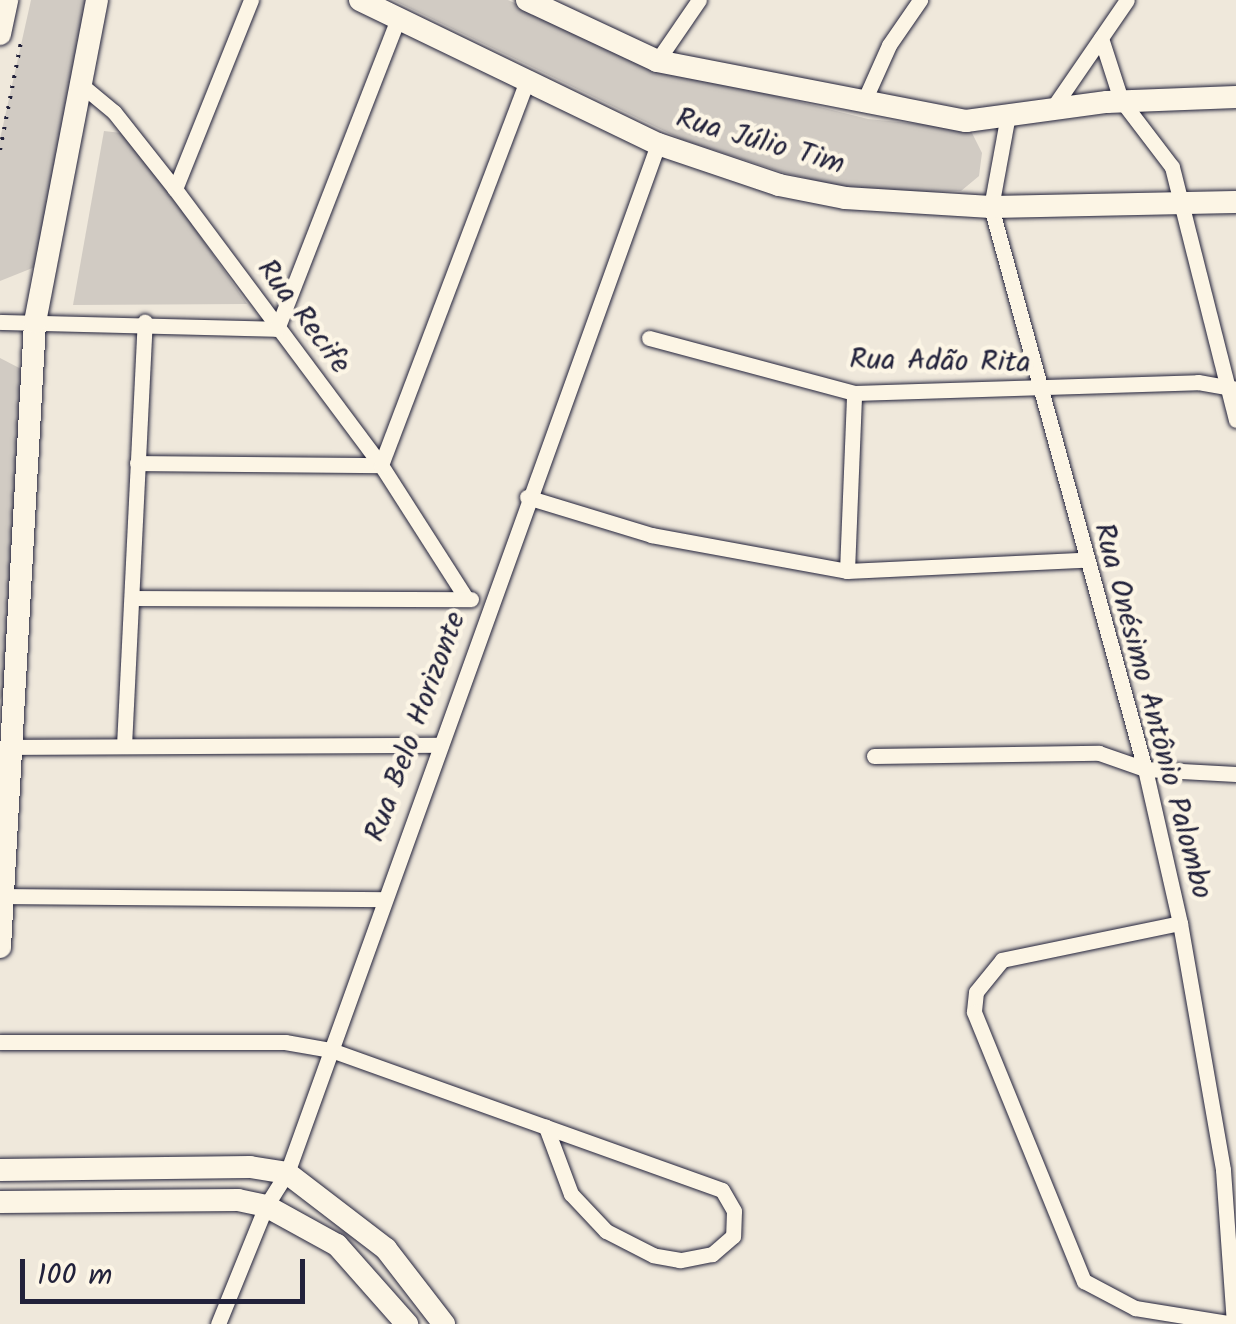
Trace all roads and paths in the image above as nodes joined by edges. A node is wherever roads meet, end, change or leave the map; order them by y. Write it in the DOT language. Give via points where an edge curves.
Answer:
graph roads {
  1 [pos="7,0"];
  2 [pos="97,0"];
  3 [pos="251,0"];
  4 [pos="360,0"];
  5 [pos="527,0"];
  6 [pos="699,0"];
  7 [pos="920,0"];
  8 [pos="1128,0"];
  9 [pos="26,18"];
  10 [pos="398,18"];
  11 [pos="0,34"];
  12 [pos="1101,38"];
  13 [pos="657,61"];
  14 [pos="527,81"];
  15 [pos="79,83"];
  16 [pos="1236,97"];
  17 [pos="1121,100"];
  18 [pos="864,102"];
  19 [pos="1052,109"];
  20 [pos="1006,120"];
  21 [pos="658,144"];
  22 [pos="0,150"];
  23 [pos="175,190"];
  24 [pos="1178,199"];
  25 [pos="1236,202"];
  26 [pos="991,207"];
  27 [pos="0,322"];
  28 [pos="34,322"];
  29 [pos="145,322"];
  30 [pos="277,329"];
  31 [pos="649,338"];
  32 [pos="1231,387"];
  33 [pos="1039,392"];
  34 [pos="854,393"];
  35 [pos="1236,420"];
  36 [pos="137,462"];
  37 [pos="381,465"];
  38 [pos="527,497"];
  39 [pos="1084,560"];
  40 [pos="847,571"];
  41 [pos="132,598"];
  42 [pos="466,598"];
  43 [pos="490,601"];
  44 [pos="441,744"];
  45 [pos="124,746"];
  46 [pos="7,747"];
  47 [pos="874,756"];
  48 [pos="1145,768"];
  49 [pos="1236,774"];
  50 [pos="4,896"];
  51 [pos="382,899"];
  52 [pos="1180,923"];
  53 [pos="0,947"];
  54 [pos="0,1042"];
  55 [pos="331,1050"];
  56 [pos="546,1127"];
  57 [pos="0,1170"];
  58 [pos="287,1172"];
  59 [pos="0,1202"];
  60 [pos="266,1206"];
  61 [pos="218,1324"];
  62 [pos="407,1324"];
  63 [pos="444,1324"];
  64 [pos="1234,1324"];
  1 -- 11 [label="main road"];
  2 -- 15 [label="main road"];
  3 -- 23 [label="street"];
  4 -- 10 [label="main road, Rua Júlio Tim"];
  5 -- 13 [label="main road"];
  6 -- 13 [label="street"];
  7 -- 18 [label="street" via="889,45"];
  8 -- 12 [label="street"];
  9 -- 22 [label="path"];
  10 -- 14 [label="main road, Rua Júlio Tim"];
  10 -- 30 [label="street"];
  12 -- 17 [label="street"];
  12 -- 19 [label="street"];
  13 -- 18 [label="main road"];
  14 -- 21 [label="main road, Rua Júlio Tim"];
  14 -- 37 [label="street"];
  15 -- 23 [label="street, Rua Recife" via="114,112"];
  15 -- 28 [label="main road"];
  16 -- 17 [label="main road"];
  17 -- 19 [label="main road"];
  17 -- 24 [label="street" via="1167,155"];
  18 -- 20 [label="main road" via="966,121"];
  19 -- 20 [label="main road"];
  20 -- 26 [label="street, Rua Onésimo Antônio Palombo"];
  21 -- 26 [label="main road, Rua Júlio Tim" via="779,185 845,198"];
  21 -- 38 [label="street, Rua Belo Horizonte"];
  23 -- 30 [label="street, Rua Recife"];
  24 -- 25 [label="main road, Rua Júlio Tim"];
  24 -- 26 [label="main road, Rua Júlio Tim"];
  24 -- 32 [label="street"];
  26 -- 33 [label="street, Rua Onésimo Antônio Palombo"];
  27 -- 28 [label="street"];
  28 -- 29 [label="street"];
  28 -- 46 [label="main road"];
  29 -- 30 [label="street"];
  29 -- 36 [label="street"];
  30 -- 37 [label="street, Rua Recife"];
  31 -- 34 [label="street, Rua Adão Rita"];
  32 -- 33 [label="street, Rua Adão Rita"];
  32 -- 35 [label="street"];
  33 -- 34 [label="street, Rua Adão Rita"];
  33 -- 39 [label="street, Rua Onésimo Antônio Palombo"];
  34 -- 40 [label="street"];
  36 -- 37 [label="street"];
  36 -- 41 [label="street"];
  37 -- 42 [label="street, Rua Recife"];
  38 -- 40 [label="street" via="651,534"];
  38 -- 43 [label="street, Rua Belo Horizonte"];
  39 -- 40 [label="street"];
  39 -- 48 [label="street, Rua Onésimo Antônio Palombo"];
  41 -- 42 [label="street"];
  41 -- 45 [label="street"];
  42 -- 43 [label="street"];
  43 -- 44 [label="street, Rua Belo Horizonte"];
  44 -- 45 [label="street"];
  44 -- 51 [label="street, Rua Belo Horizonte"];
  45 -- 46 [label="street"];
  46 -- 50 [label="main road"];
  47 -- 48 [label="street" via="1099,753"];
  48 -- 49 [label="street"];
  48 -- 52 [label="street, Rua Onésimo Antônio Palombo"];
  50 -- 51 [label="street"];
  50 -- 53 [label="main road"];
  51 -- 55 [label="street, Rua Belo Horizonte"];
  52 -- 64 [label="street, Rua Onésimo Antônio Palombo" via="1224,1170"];
  52 -- 64 [label="street" via="1002,960 976,992 974,1012 1084,1282 1135,1308"];
  54 -- 55 [label="street" via="286,1042"];
  55 -- 56 [label="street"];
  55 -- 58 [label="street, Rua Belo Horizonte"];
  56 -- 56 [label="street" via="722,1190 734,1210 732,1236 712,1254 680,1260 652,1256 606,1231 571,1194"];
  57 -- 58 [label="main road" via="250,1166"];
  58 -- 60 [label="street, Rua Belo Horizonte"];
  58 -- 63 [label="main road" via="386,1249"];
  59 -- 60 [label="main road" via="238,1200"];
  60 -- 61 [label="street, Rua Belo Horizonte"];
  60 -- 62 [label="main road" via="337,1244"];
}
